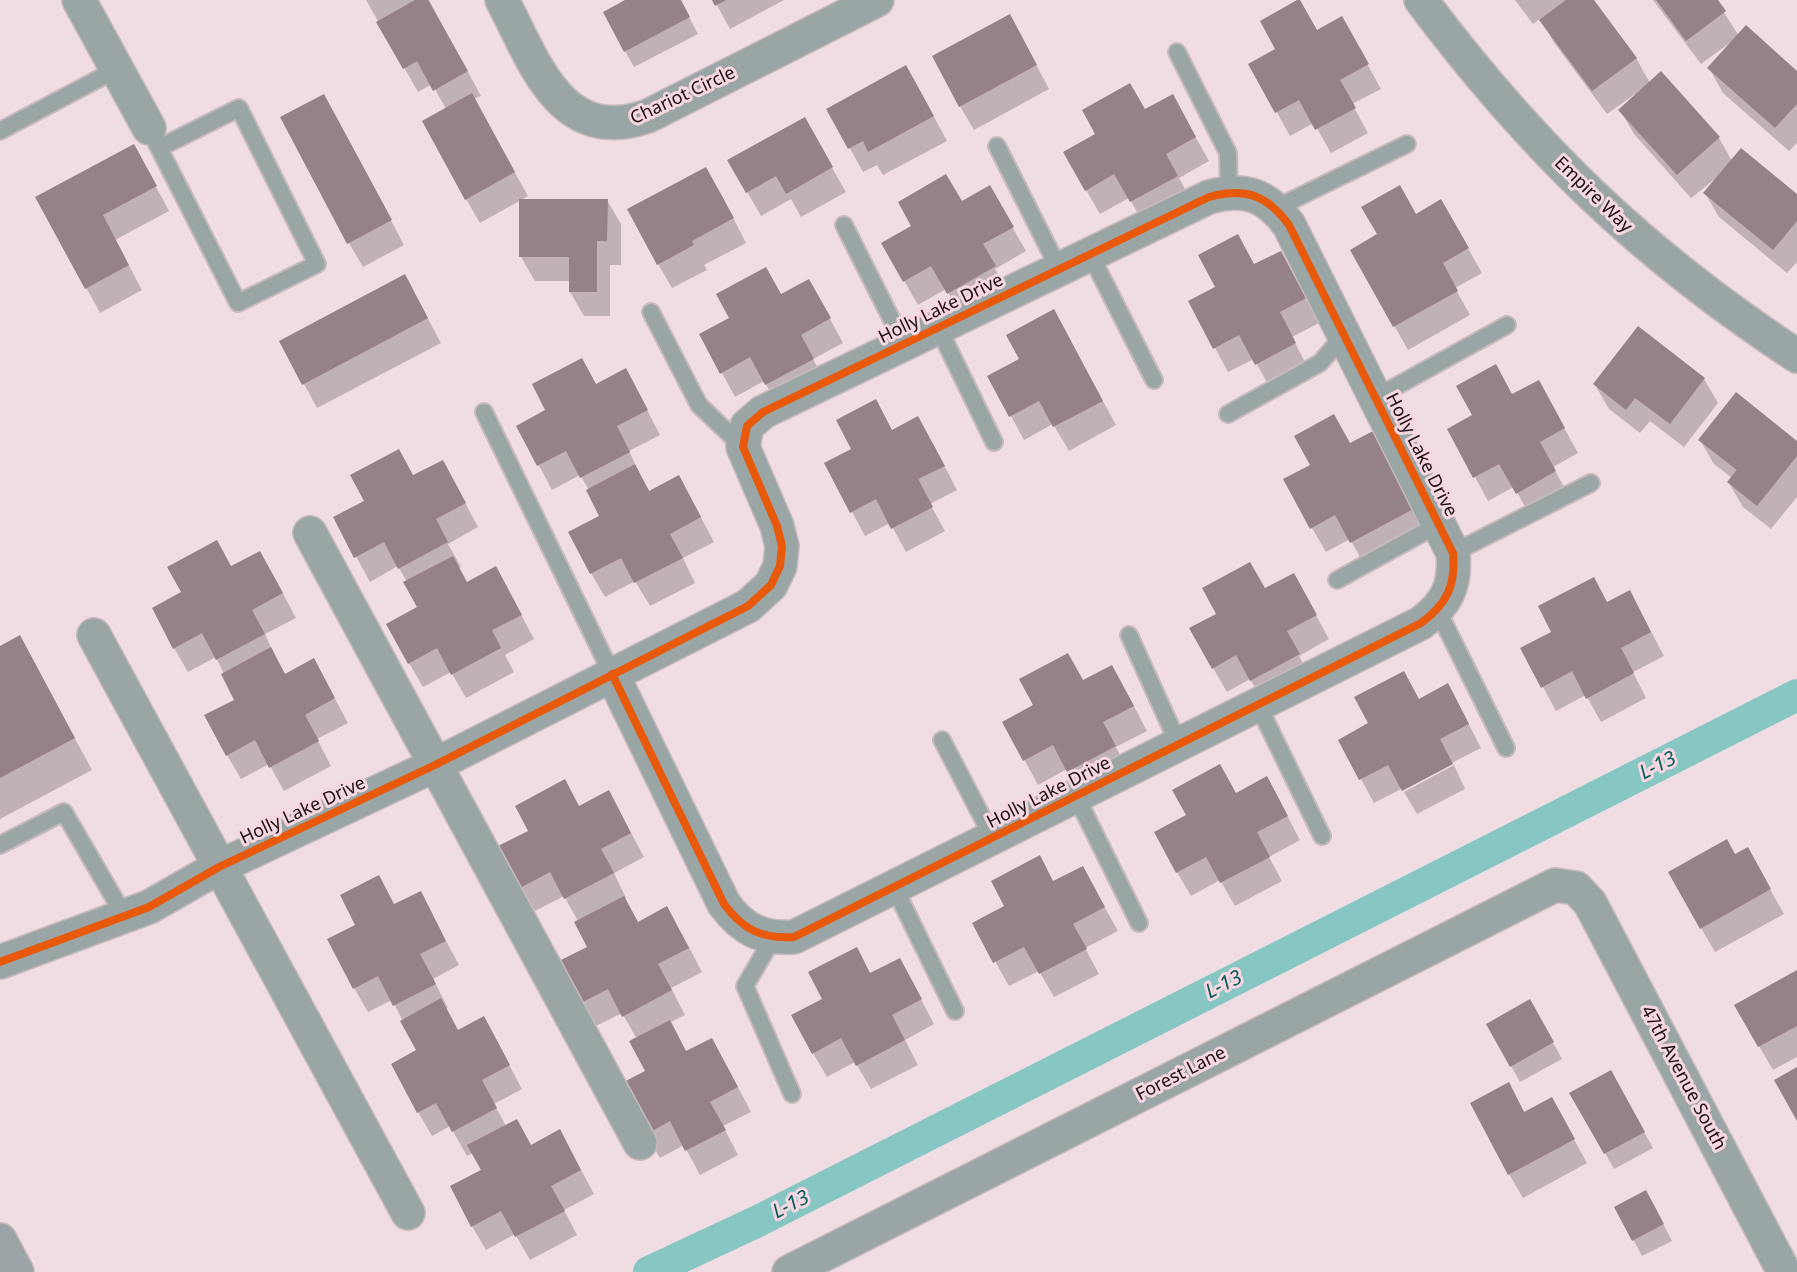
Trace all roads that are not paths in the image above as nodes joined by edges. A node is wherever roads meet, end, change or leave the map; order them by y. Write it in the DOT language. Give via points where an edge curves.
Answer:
graph roads {
  1 [pos="79,0"];
  2 [pos="502,0"];
  3 [pos="878,0"];
  4 [pos="1421,0"];
  5 [pos="1177,52"];
  6 [pos="117,69"];
  7 [pos="0,131"];
  8 [pos="154,138"];
  9 [pos="1407,144"];
  10 [pos="997,146"];
  11 [pos="1229,192"];
  12 [pos="1276,208"];
  13 [pos="844,225"];
  14 [pos="1090,254"];
  15 [pos="1059,269"];
  16 [pos="651,312"];
  17 [pos="1507,325"];
  18 [pos="938,327"];
  19 [pos="1344,335"];
  20 [pos="904,344"];
  21 [pos="1797,356"];
  22 [pos="1154,380"];
  23 [pos="1375,398"];
  24 [pos="484,412"];
  25 [pos="1228,414"];
  26 [pos="994,442"];
  27 [pos="743,447"];
  28 [pos="1591,483"];
  29 [pos="1439,524"];
  30 [pos="310,533"];
  31 [pos="1453,553"];
  32 [pos="1337,580"];
  33 [pos="1438,611"];
  34 [pos="94,635"];
  35 [pos="1129,635"];
  36 [pos="612,674"];
  37 [pos="1258,705"];
  38 [pos="942,740"];
  39 [pos="1179,745"];
  40 [pos="1506,748"];
  41 [pos="435,765"];
  42 [pos="1076,796"];
  43 [pos="1322,836"];
  44 [pos="993,838"];
  45 [pos="0,845"];
  46 [pos="219,867"];
  47 [pos="894,887"];
  48 [pos="1576,888"];
  49 [pos="125,917"];
  50 [pos="1139,923"];
  51 [pos="773,938"];
  52 [pos="0,962"];
  53 [pos="955,1011"];
  54 [pos="792,1094"];
  55 [pos="640,1143"];
  56 [pos="408,1213"];
  57 [pos="0,1240"];
  58 [pos="17,1272"];
  59 [pos="789,1272"];
  60 [pos="1784,1272"];
  1 -- 6 [label="street"];
  2 -- 3 [label="street, Chariot Circle" via="549,87 563,104 582,117 604,124 627,123 648,116"];
  4 -- 21 [label="street, Empire Way" via="1519,123 1586,192 1658,256"];
  5 -- 11 [label="lane" via="1228,153"];
  6 -- 7 [label="lane"];
  6 -- 8 [label="street"];
  8 -- 8 [label="lane" via="238,303 317,264 239,108"];
  9 -- 12 [label="lane"];
  10 -- 15 [label="lane"];
  11 -- 12 [label="street, Holly Lake Drive" via="1250,193"];
  11 -- 14 [label="street, Holly Lake Drive" via="1209,197"];
  12 -- 19 [label="street, Holly Lake Drive" via="1289,225"];
  13 -- 20 [label="lane"];
  14 -- 15 [label="street, Holly Lake Drive"];
  14 -- 22 [label="lane"];
  15 -- 18 [label="street, Holly Lake Drive"];
  16 -- 27 [label="lane" via="699,405"];
  17 -- 23 [label="lane"];
  18 -- 20 [label="street, Holly Lake Drive"];
  18 -- 26 [label="lane"];
  19 -- 23 [label="street, Holly Lake Drive"];
  19 -- 25 [label="lane" via="1320,363"];
  20 -- 27 [label="street, Holly Lake Drive" via="763,412 747,426"];
  23 -- 29 [label="street, Holly Lake Drive"];
  24 -- 36 [label="lane"];
  27 -- 36 [label="street, Holly Lake Drive" via="782,546 780,566 771,585 748,606"];
  28 -- 31 [label="lane"];
  29 -- 31 [label="street, Holly Lake Drive"];
  29 -- 32 [label="lane"];
  30 -- 41 [label="street"];
  31 -- 33 [label="street, Holly Lake Drive" via="1455,574 1450,594"];
  33 -- 37 [label="street, Holly Lake Drive"];
  33 -- 40 [label="lane"];
  34 -- 46 [label="street"];
  35 -- 39 [label="lane"];
  36 -- 41 [label="street, Holly Lake Drive"];
  36 -- 51 [label="street" via="724,904 736,921 753,933"];
  37 -- 39 [label="street, Holly Lake Drive"];
  37 -- 43 [label="lane"];
  38 -- 44 [label="lane"];
  39 -- 42 [label="street, Holly Lake Drive"];
  41 -- 46 [label="street, Holly Lake Drive"];
  41 -- 55 [label="street"];
  42 -- 44 [label="street, Holly Lake Drive"];
  42 -- 50 [label="lane"];
  44 -- 47 [label="street, Holly Lake Drive"];
  45 -- 49 [label="lane" via="64,812"];
  46 -- 49 [label="street, Holly Lake Drive"];
  46 -- 56 [label="street"];
  47 -- 51 [label="street, Holly Lake Drive" via="794,937"];
  47 -- 53 [label="lane"];
  48 -- 59 [label="street, Forest Lane" via="1555,885"];
  48 -- 60 [label="street, 47th Avenue South" via="1590,903"];
  49 -- 52 [label="street, Holly Lake Drive"];
  51 -- 54 [label="lane" via="745,987"];
  57 -- 58 [label="main road"];
}
